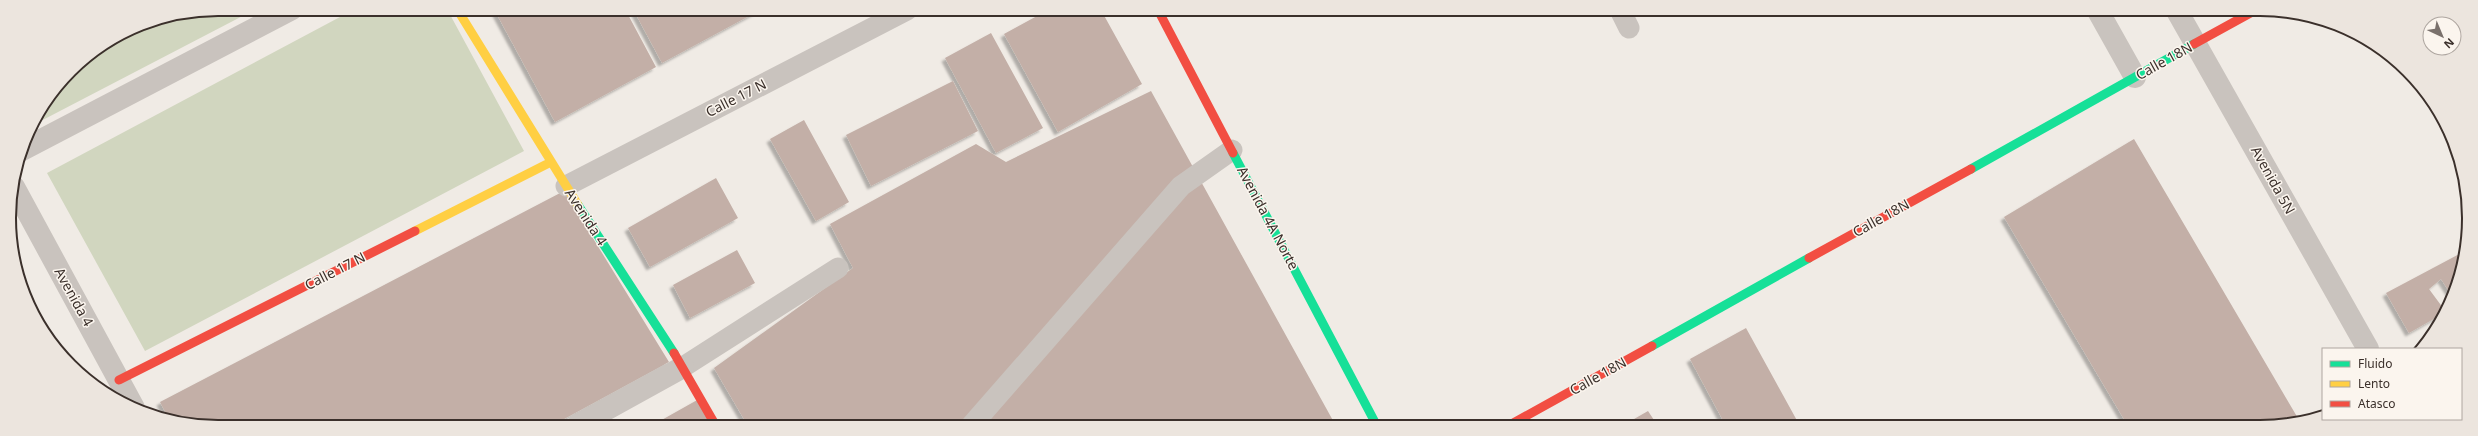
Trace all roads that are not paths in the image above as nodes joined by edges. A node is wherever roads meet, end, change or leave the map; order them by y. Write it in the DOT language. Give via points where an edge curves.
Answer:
graph roads {
  1 [pos="279,16"];
  2 [pos="461,16"];
  3 [pos="895,16"];
  4 [pos="1161,16"];
  5 [pos="2101,16"];
  6 [pos="2180,16"];
  7 [pos="2245,16"];
  8 [pos="2195,43"];
  9 [pos="2135,77"];
  10 [pos="29,146"];
  11 [pos="1232,150"];
  12 [pos="551,162"];
  13 [pos="566,186"];
  14 [pos="18,194"];
  15 [pos="838,268"];
  16 [pos="2367,348"];
  17 [pos="683,367"];
  18 [pos="119,380"];
  19 [pos="129,399"];
  20 [pos="589,420"];
  21 [pos="713,420"];
  22 [pos="976,420"];
  23 [pos="1374,420"];
  24 [pos="1519,420"];
  1 -- 10 [label="street"];
  2 -- 12 [label="street, Avenida 4"];
  3 -- 13 [label="lane, Calle 17 N"];
  4 -- 11 [label="street, Avenida 4A Norte"];
  5 -- 9 [label="street"];
  6 -- 8 [label="street, Avenida 5N"];
  7 -- 8 [label="street, Calle 18N"];
  8 -- 9 [label="street, Calle 18N"];
  8 -- 16 [label="street, Avenida 5N"];
  9 -- 24 [label="street, Calle 18N"];
  11 -- 22 [label="lane" via="1181,186"];
  11 -- 23 [label="street, Avenida 4A Norte"];
  12 -- 13 [label="street, Avenida 4"];
  12 -- 18 [label="street, Calle 17 N"];
  13 -- 17 [label="street, Avenida 4"];
  14 -- 18 [label="street, Avenida 4"];
  15 -- 17 [label="lane"];
  17 -- 20 [label="street"];
  17 -- 21 [label="street, Avenida 4"];
  18 -- 19 [label="street, Avenida 4"];
}
